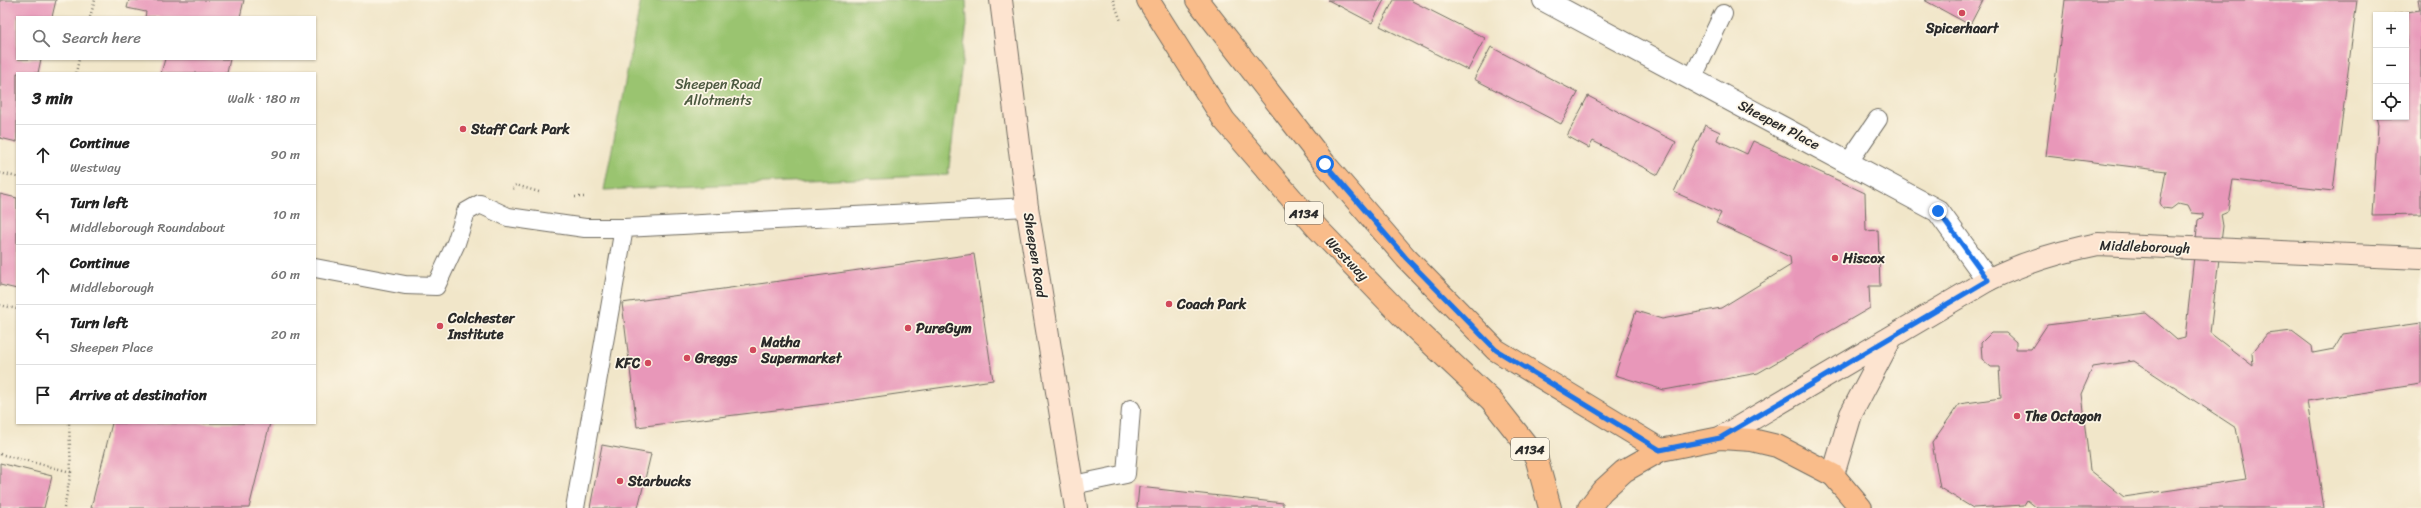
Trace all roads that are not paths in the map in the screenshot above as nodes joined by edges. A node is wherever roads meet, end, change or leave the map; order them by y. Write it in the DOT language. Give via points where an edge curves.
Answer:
graph roads {
  1 [pos="1001,0"];
  2 [pos="1148,0"];
  3 [pos="1197,0"];
  4 [pos="1544,0"];
  5 [pos="1723,14"];
  6 [pos="1692,79"];
  7 [pos="1878,119"];
  8 [pos="1848,163"];
  9 [pos="1027,207"];
  10 [pos="624,228"];
  11 [pos="2421,258"];
  12 [pos="316,268"];
  13 [pos="1988,280"];
  14 [pos="1891,338"];
  15 [pos="1131,409"];
  16 [pos="1720,438"];
  17 [pos="1660,450"];
  18 [pos="1833,475"];
  19 [pos="1073,486"];
  20 [pos="575,508"];
  21 [pos="1076,508"];
  22 [pos="1550,508"];
  23 [pos="1589,508"];
  24 [pos="1861,508"];
  1 -- 9 [label="street, Sheepen Road"];
  2 -- 22 [label="main road, Westway / A134" via="1229,126 1329,240 1404,318 1491,400 1536,457"];
  3 -- 17 [label="main road" via="1325,164 1406,258 1496,350"];
  4 -- 6 [label="street, Sheepen Place"];
  5 -- 6 [label="lane"];
  6 -- 8 [label="street, Sheepen Place"];
  7 -- 8 [label="lane"];
  8 -- 13 [label="street, Sheepen Place" via="1938,211"];
  9 -- 10 [label="lane"];
  9 -- 19 [label="street, Sheepen Road"];
  10 -- 12 [label="lane" via="585,228 508,218 480,204 466,212 456,243 436,286 405,285"];
  10 -- 20 [label="lane"];
  11 -- 13 [label="street, Middleborough" via="2098,244 2063,251 2017,265"];
  13 -- 14 [label="street, Middleborough"];
  14 -- 16 [label="street, Middleborough"];
  14 -- 18 [label="street" via="1852,414"];
  15 -- 19 [label="lane" via="1126,474"];
  16 -- 17 [label="main road"];
  16 -- 18 [label="main road" via="1752,440 1778,446"];
  17 -- 23 [label="main road" via="1624,471 1602,490"];
  18 -- 24 [label="main road"];
  19 -- 21 [label="street, Sheepen Road"];
}
